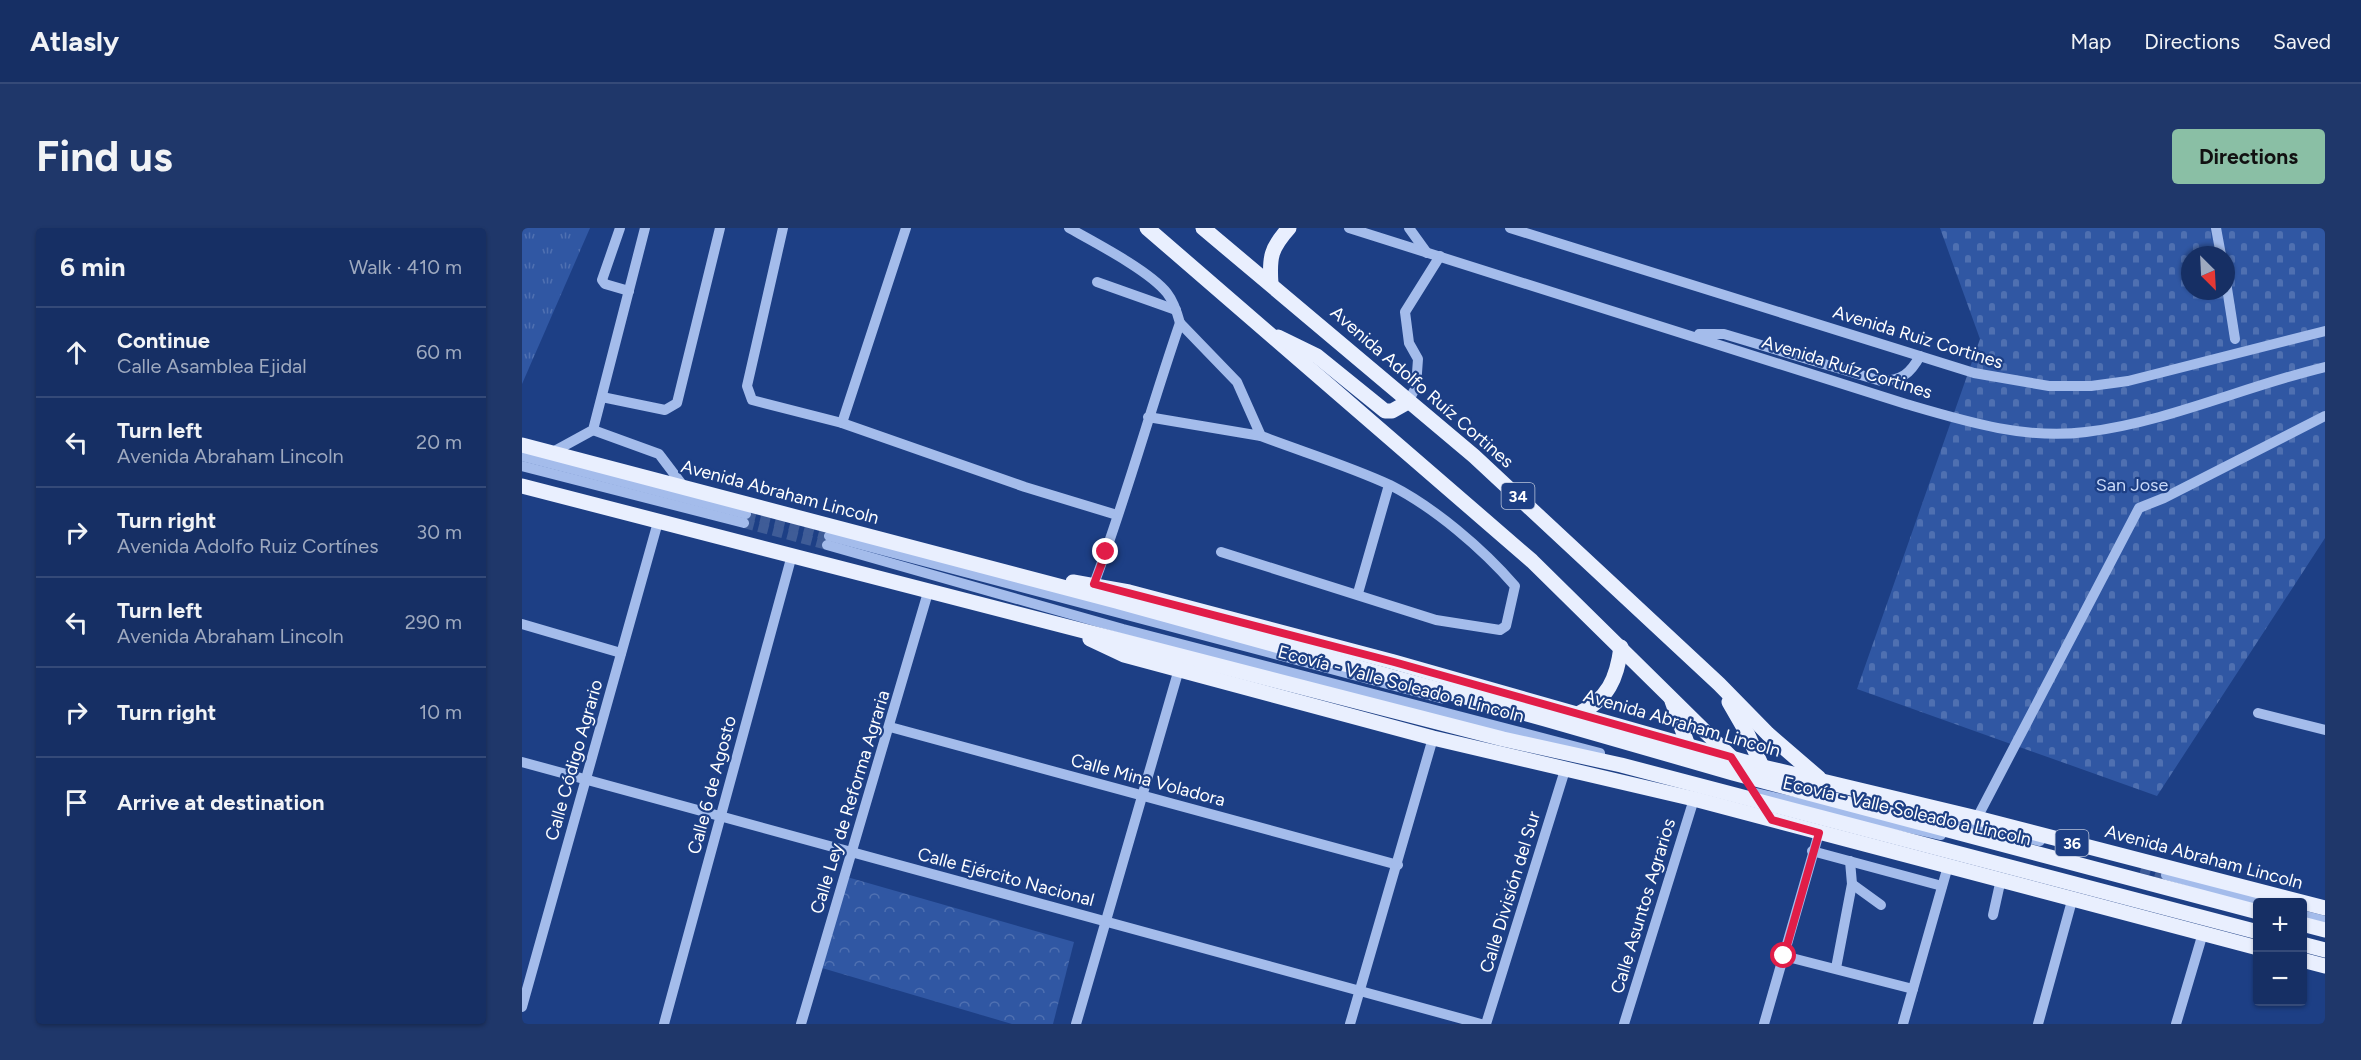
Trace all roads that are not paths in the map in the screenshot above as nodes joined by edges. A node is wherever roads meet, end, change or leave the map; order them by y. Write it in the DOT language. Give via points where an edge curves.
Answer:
graph roads {
  1 [pos="620,228"];
  2 [pos="645,228"];
  3 [pos="720,228"];
  4 [pos="783,228"];
  5 [pos="906,228"];
  6 [pos="1069,228"];
  7 [pos="1147,228"];
  8 [pos="1203,228"];
  9 [pos="1290,228"];
  10 [pos="1348,228"];
  11 [pos="1409,228"];
  12 [pos="1510,228"];
  13 [pos="2216,228"];
  14 [pos="2219,246"];
  15 [pos="1427,253"];
  16 [pos="1440,256"];
  17 [pos="1097,282"];
  18 [pos="1271,284"];
  19 [pos="628,291"];
  20 [pos="2229,300"];
  21 [pos="1176,310"];
  22 [pos="1180,323"];
  23 [pos="1264,331"];
  24 [pos="2325,331"];
  25 [pos="1687,334"];
  26 [pos="2235,339"];
  27 [pos="1920,356"];
  28 [pos="2325,368"];
  29 [pos="602,397"];
  30 [pos="1408,402"];
  31 [pos="2325,416"];
  32 [pos="1148,417"];
  33 [pos="842,423"];
  34 [pos="593,430"];
  35 [pos="1261,436"];
  36 [pos="522,445"];
  37 [pos="551,453"];
  38 [pos="522,456"];
  39 [pos="522,466"];
  40 [pos="1389,485"];
  41 [pos="684,487"];
  42 [pos="523,489"];
  43 [pos="1117,515"];
  44 [pos="658,522"];
  45 [pos="828,541"];
  46 [pos="1221,552"];
  47 [pos="792,555"];
  48 [pos="1028,578"];
  49 [pos="1094,584"];
  50 [pos="929,589"];
  51 [pos="1358,593"];
  52 [pos="522,624"];
  53 [pos="1064,626"];
  54 [pos="1621,647"];
  55 [pos="621,653"];
  56 [pos="1179,669"];
  57 [pos="1719,684"];
  58 [pos="1668,694"];
  59 [pos="2258,713"];
  60 [pos="1578,714"];
  61 [pos="890,727"];
  62 [pos="1616,727"];
  63 [pos="2325,730"];
  64 [pos="1433,738"];
  65 [pos="1690,746"];
  66 [pos="1627,754"];
  67 [pos="1731,757"];
  68 [pos="522,762"];
  69 [pos="1565,770"];
  70 [pos="1694,770"];
  71 [pos="1743,775"];
  72 [pos="1606,778"];
  73 [pos="1819,778"];
  74 [pos="586,779"];
  75 [pos="1760,793"];
  76 [pos="1142,795"];
  77 [pos="1694,799"];
  78 [pos="722,815"];
  79 [pos="1977,818"];
  80 [pos="1819,833"];
  81 [pos="1812,851"];
  82 [pos="2081,851"];
  83 [pos="850,853"];
  84 [pos="1850,861"];
  85 [pos="1398,865"];
  86 [pos="1948,866"];
  87 [pos="2076,866"];
  88 [pos="2166,875"];
  89 [pos="2001,879"];
  90 [pos="1852,884"];
  91 [pos="1942,886"];
  92 [pos="2162,889"];
  93 [pos="2073,897"];
  94 [pos="2253,901"];
  95 [pos="1881,906"];
  96 [pos="2325,908"];
  97 [pos="2253,913"];
  98 [pos="2253,913"];
  99 [pos="1993,915"];
  100 [pos="2307,916"];
  101 [pos="1106,921"];
  102 [pos="2325,921"];
  103 [pos="2307,925"];
  104 [pos="2325,930"];
  105 [pos="2253,931"];
  106 [pos="2307,931"];
  107 [pos="2203,933"];
  108 [pos="2325,936"];
  109 [pos="2307,945"];
  110 [pos="2253,947"];
  111 [pos="2325,950"];
  112 [pos="1784,956"];
  113 [pos="2307,961"];
  114 [pos="2325,966"];
  115 [pos="1836,968"];
  116 [pos="1913,989"];
  117 [pos="1359,990"];
  118 [pos="522,1007"];
  119 [pos="664,1024"];
  120 [pos="801,1024"];
  121 [pos="1076,1024"];
  122 [pos="1350,1024"];
  123 [pos="1481,1024"];
  124 [pos="1486,1024"];
  125 [pos="1624,1024"];
  126 [pos="1764,1024"];
  127 [pos="1903,1024"];
  128 [pos="2038,1024"];
  129 [pos="2176,1024"];
  1 -- 19 [label="street" via="602,280"];
  2 -- 19 [label="street"];
  3 -- 29 [label="street" via="677,403 665,410"];
  4 -- 33 [label="street" via="748,393 758,403"];
  5 -- 33 [label="street"];
  6 -- 21 [label="street" via="1109,250 1161,287"];
  7 -- 23 [label="main road, 34"];
  8 -- 18 [label="main road, Avenida Adolfo Ruíz Cortines / 34"];
  9 -- 18 [label="main road" via="1269,259"];
  10 -- 15 [label="street, Avenida Ruíz Cortines"];
  11 -- 15 [label="street"];
  12 -- 27 [label="street, Avenida Ruiz Cortines"];
  13 -- 14 [label="street"];
  15 -- 16 [label="street, Avenida Ruíz Cortines"];
  16 -- 25 [label="street, Avenida Ruíz Cortines"];
  16 -- 30 [label="street" via="1405,312 1409,343 1418,360 1416,387"];
  17 -- 21 [label="street"];
  18 -- 30 [label="main road, Avenida Adolfo Ruíz Cortines / 34"];
  19 -- 29 [label="street"];
  20 -- 26 [label="street"];
  21 -- 22 [label="street"];
  22 -- 32 [label="street"];
  22 -- 35 [label="street" via="1237,382"];
  23 -- 30 [label="main road" via="1317,356 1385,411"];
  23 -- 54 [label="main road, 34" via="1532,561"];
  24 -- 27 [label="street, Avenida Ruiz Cortines" via="2128,381 2091,386 2008,381"];
  25 -- 27 [label="street" via="1724,334 1881,381 1896,381 1911,373"];
  25 -- 28 [label="street, Avenida Ruíz Cortines" via="1966,422 2044,432 2085,432 2133,423"];
  29 -- 34 [label="street"];
  30 -- 57 [label="main road, Avenida Adolfo Ruíz Cortines / 34" via="1474,456"];
  31 -- 79 [label="street" via="2139,508"];
  32 -- 35 [label="street"];
  32 -- 43 [label="street"];
  33 -- 43 [label="street"];
  34 -- 37 [label="street"];
  34 -- 41 [label="street" via="659,454"];
  35 -- 40 [label="street"];
  36 -- 37 [label="main road, Avenida Abraham Lincoln / 36"];
  37 -- 41 [label="main road, Avenida Abraham Lincoln / 36"];
  38 -- 39 [label="street" via="745,519"];
  40 -- 51 [label="street"];
  40 -- 51 [label="street" via="1425,506 1514,584 1506,626 1500,630 1436,620"];
  41 -- 48 [label="main road, Avenida Abraham Lincoln / 36"];
  42 -- 44 [label="main road, 36"];
  43 -- 49 [label="street"];
  44 -- 47 [label="main road, 36"];
  44 -- 55 [label="street, Calle Código Agrario"];
  45 -- 66 [label="street, Ecovía - Valle Soleado a Lincoln" via="1123,629"];
  46 -- 51 [label="street"];
  47 -- 50 [label="main road, 36"];
  47 -- 78 [label="street, Calle 6 de Agosto"];
  48 -- 49 [label="main road, Avenida Abraham Lincoln / 36"];
  48 -- 97 [label="main road, Avenida Abraham Lincoln / 36"];
  49 -- 60 [label="main road, Avenida Abraham Lincoln / 36"];
  50 -- 53 [label="main road, 36"];
  50 -- 61 [label="street, Calle Ley de Reforma Agraria"];
  52 -- 55 [label="street"];
  53 -- 56 [label="main road, Avenida Abraham Lincoln / 36" via="1124,655"];
  53 -- 105 [label="main road, 36" via="1503,739 1621,765"];
  54 -- 58 [label="main road, 34"];
  54 -- 60 [label="main road" via="1610,689 1591,708"];
  55 -- 74 [label="street, Calle Código Agrario"];
  56 -- 64 [label="main road, Avenida Abraham Lincoln / 36"];
  56 -- 76 [label="street"];
  57 -- 73 [label="main road, Avenida Adolfo Ruíz Cortines / 34"];
  57 -- 75 [label="main road"];
  58 -- 65 [label="main road"];
  58 -- 67 [label="main road, 34"];
  59 -- 63 [label="street"];
  60 -- 62 [label="main road, Avenida Abraham Lincoln / 36"];
  61 -- 76 [label="street, Calle Mina Voladora"];
  61 -- 83 [label="street, Calle Ley de Reforma Agraria"];
  62 -- 65 [label="main road, Avenida Abraham Lincoln / 36"];
  62 -- 66 [label="main road"];
  64 -- 69 [label="main road, Avenida Abraham Lincoln / 36"];
  64 -- 85 [label="street"];
  65 -- 67 [label="main road, Avenida Abraham Lincoln / 36"];
  65 -- 70 [label="main road"];
  66 -- 70 [label="street, Ecovía - Valle Soleado a Lincoln"];
  66 -- 72 [label="main road" via="1622,769"];
  67 -- 71 [label="main road, 34"];
  67 -- 75 [label="main road, Avenida Abraham Lincoln / 36"];
  68 -- 74 [label="street, Calle Ejército Nacional"];
  69 -- 72 [label="main road, Avenida Abraham Lincoln / 36"];
  69 -- 124 [label="street, Calle División del Sur"];
  70 -- 71 [label="street"];
  70 -- 75 [label="street, Ecovía - Valle Soleado a Lincoln"];
  70 -- 77 [label="main road"];
  71 -- 75 [label="main road, 34"];
  72 -- 77 [label="main road, Avenida Abraham Lincoln / 36"];
  73 -- 75 [label="main road, Avenida Abraham Lincoln / 36"];
  73 -- 79 [label="main road, Avenida Abraham Lincoln / 36"];
  74 -- 78 [label="street, Calle Ejército Nacional"];
  74 -- 118 [label="street, Calle Código Agrario"];
  75 -- 77 [label="main road, Avenida Abraham Lincoln / 36"];
  75 -- 80 [label="main road, Avenida Abraham Lincoln / 36" via="1772,820"];
  75 -- 82 [label="street"];
  75 -- 87 [label="street, Ecovía - Valle Soleado a Lincoln"];
  76 -- 85 [label="street, Calle Mina Voladora"];
  76 -- 101 [label="street"];
  77 -- 125 [label="street, Calle Asuntos Agrarios"];
  78 -- 83 [label="street, Calle Ejército Nacional"];
  78 -- 119 [label="street, Calle 6 de Agosto"];
  79 -- 96 [label="main road, Avenida Abraham Lincoln / 36"];
  80 -- 81 [label="street"];
  80 -- 86 [label="main road, Avenida Abraham Lincoln / 36"];
  81 -- 84 [label="street"];
  81 -- 112 [label="street"];
  83 -- 101 [label="street, Calle Ejército Nacional"];
  83 -- 120 [label="street, Calle Ley de Reforma Agraria"];
  84 -- 90 [label="street"];
  84 -- 91 [label="street"];
  85 -- 117 [label="street"];
  86 -- 89 [label="main road, Avenida Abraham Lincoln / 36"];
  86 -- 91 [label="street"];
  88 -- 94 [label="street"];
  89 -- 93 [label="main road, Avenida Abraham Lincoln / 36"];
  89 -- 99 [label="street"];
  90 -- 95 [label="street"];
  90 -- 115 [label="street"];
  91 -- 116 [label="street"];
  92 -- 98 [label="street"];
  93 -- 107 [label="main road, Avenida Abraham Lincoln / 36"];
  93 -- 128 [label="street"];
  100 -- 102 [label="street"];
  101 -- 117 [label="street, Calle Ejército Nacional"];
  101 -- 121 [label="street"];
  103 -- 104 [label="main road"];
  106 -- 108 [label="street"];
  107 -- 110 [label="main road, Avenida Abraham Lincoln / 36"];
  107 -- 129 [label="street"];
  109 -- 111 [label="main road"];
  112 -- 115 [label="street"];
  112 -- 126 [label="street"];
  113 -- 114 [label="main road"];
  115 -- 116 [label="street"];
  116 -- 127 [label="street"];
  117 -- 122 [label="street"];
  117 -- 123 [label="street, Calle Ejército Nacional"];
}
